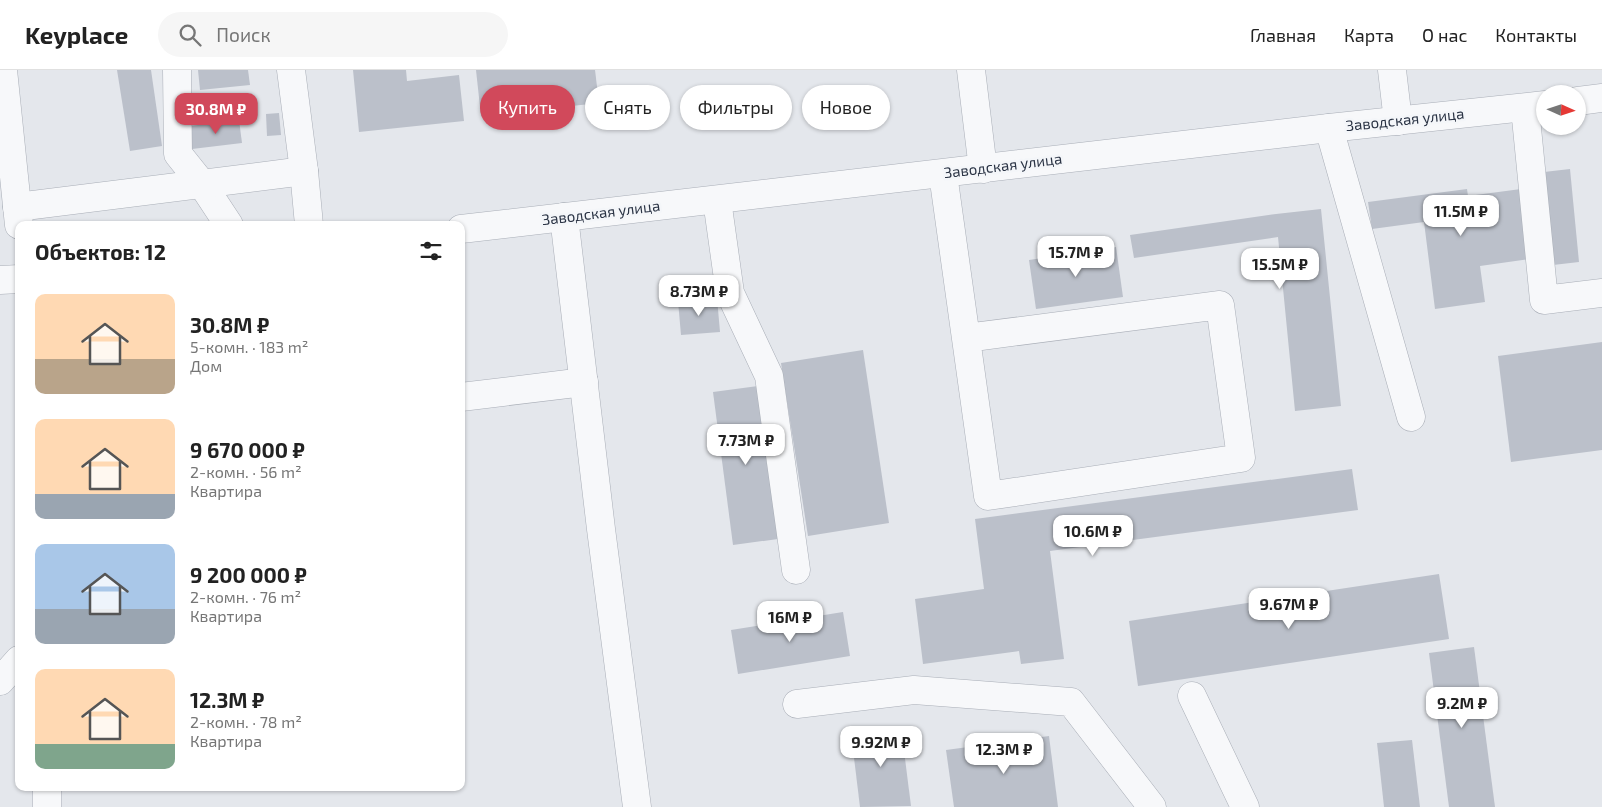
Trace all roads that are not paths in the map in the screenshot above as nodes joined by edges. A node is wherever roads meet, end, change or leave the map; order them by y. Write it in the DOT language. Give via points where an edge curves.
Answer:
graph roads {
  1 [pos="3,70"];
  2 [pos="177,70"];
  3 [pos="291,70"];
  4 [pos="971,70"];
  5 [pos="1392,70"];
  6 [pos="1602,98"];
  7 [pos="1586,100"];
  8 [pos="1535,107"];
  9 [pos="1398,121"];
  10 [pos="1328,128"];
  11 [pos="983,169"];
  12 [pos="304,171"];
  13 [pos="943,174"];
  14 [pos="202,184"];
  15 [pos="717,200"];
  16 [pos="18,216"];
  17 [pos="564,217"];
  18 [pos="226,221"];
  19 [pos="309,221"];
  20 [pos="465,229"];
  21 [pos="15,279"];
  22 [pos="0,280"];
  23 [pos="1602,292"];
  24 [pos="966,338"];
  25 [pos="584,382"];
  26 [pos="465,397"];
  27 [pos="1410,417"];
  28 [pos="796,570"];
  29 [pos="15,664"];
  30 [pos="0,681"];
  31 [pos="1192,696"];
  32 [pos="797,704"];
  33 [pos="47,791"];
  34 [pos="47,807"];
  35 [pos="637,807"];
  36 [pos="1152,807"];
  37 [pos="1245,807"];
  1 -- 16 [label="street"];
  2 -- 14 [label="street" via="178,154"];
  3 -- 12 [label="street"];
  4 -- 11 [label="street"];
  5 -- 9 [label="street"];
  6 -- 7 [label="street"];
  8 -- 9 [label="street, Заводская улица"];
  8 -- 23 [label="street" via="1544,300"];
  9 -- 10 [label="street, Заводская улица"];
  10 -- 11 [label="street, Заводская улица"];
  10 -- 27 [label="street"];
  11 -- 13 [label="street, Заводская улица"];
  12 -- 14 [label="street"];
  12 -- 19 [label="street"];
  13 -- 15 [label="street, Заводская улица"];
  13 -- 24 [label="street"];
  14 -- 16 [label="street"];
  14 -- 18 [label="street"];
  15 -- 17 [label="street, Заводская улица"];
  15 -- 28 [label="street" via="730,293 769,376"];
  17 -- 20 [label="street, Заводская улица"];
  17 -- 25 [label="street"];
  21 -- 22 [label="street"];
  24 -- 24 [label="street" via="988,496 1240,458 1220,305"];
  25 -- 26 [label="street"];
  25 -- 35 [label="street"];
  29 -- 30 [label="street"];
  31 -- 37 [label="street"];
  32 -- 36 [label="street" via="914,690 1071,702"];
  33 -- 34 [label="street"];
}
